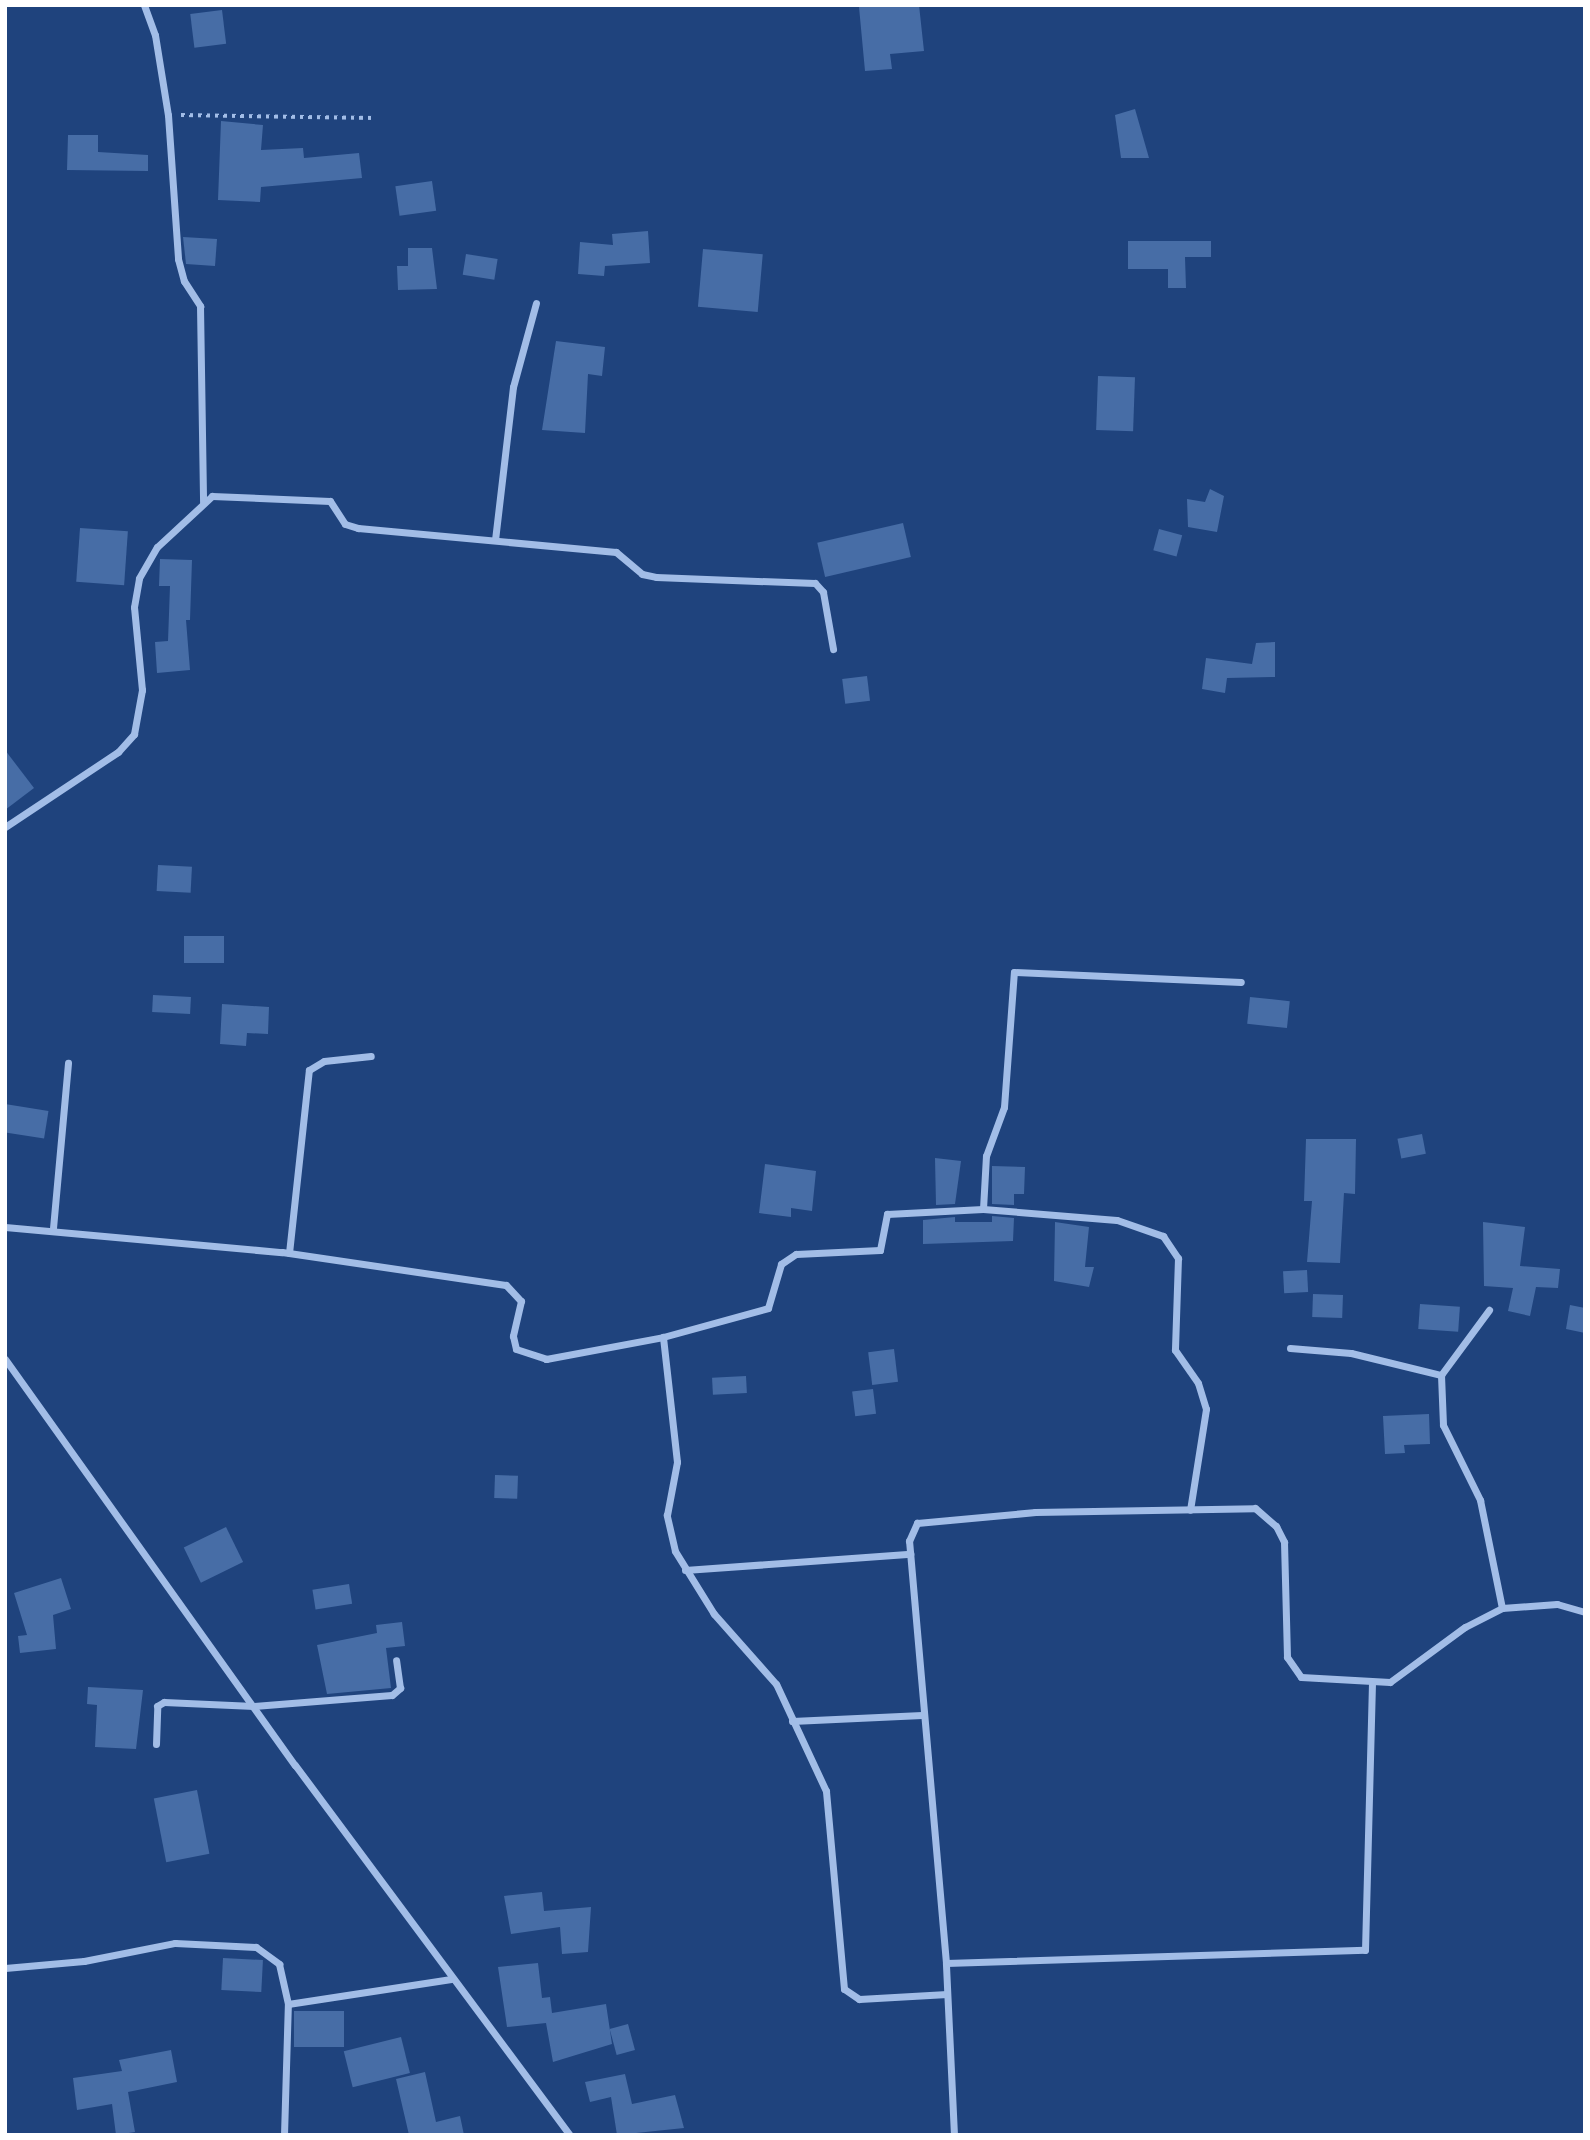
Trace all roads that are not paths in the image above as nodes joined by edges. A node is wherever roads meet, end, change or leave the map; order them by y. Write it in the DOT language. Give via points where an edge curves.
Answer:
graph roads {
  1 [pos="144,5"];
  2 [pos="536,303"];
  3 [pos="203,502"];
  4 [pos="495,540"];
  5 [pos="834,649"];
  6 [pos="5,827"];
  7 [pos="1241,982"];
  8 [pos="371,1056"];
  9 [pos="68,1063"];
  10 [pos="984,1209"];
  11 [pos="5,1227"];
  12 [pos="53,1228"];
  13 [pos="289,1253"];
  14 [pos="1489,1310"];
  15 [pos="663,1337"];
  16 [pos="1290,1348"];
  17 [pos="5,1359"];
  18 [pos="1441,1375"];
  19 [pos="1190,1510"];
  20 [pos="910,1553"];
  21 [pos="685,1570"];
  22 [pos="1502,1608"];
  23 [pos="1585,1612"];
  24 [pos="397,1660"];
  25 [pos="1372,1684"];
  26 [pos="254,1706"];
  27 [pos="922,1715"];
  28 [pos="792,1721"];
  29 [pos="156,1744"];
  30 [pos="946,1963"];
  31 [pos="5,1968"];
  32 [pos="451,1979"];
  33 [pos="947,1994"];
  34 [pos="288,2004"];
  35 [pos="284,2135"];
  36 [pos="570,2135"];
  37 [pos="954,2135"];
  1 -- 3 [label="street" via="155,35 168,115 178,259 184,281 200,306"];
  2 -- 4 [label="street" via="513,387"];
  3 -- 4 [label="street" via="212,496 330,501 345,524 358,528"];
  3 -- 6 [label="street" via="157,547 139,578 134,607 142,690 134,734 118,752"];
  4 -- 5 [label="street" via="616,552 642,574 656,577 815,583 823,592"];
  7 -- 10 [label="street" via="1014,972 1004,1107 986,1156"];
  8 -- 13 [label="street" via="324,1061 309,1070"];
  9 -- 12 [label="street"];
  10 -- 15 [label="street" via="887,1214 880,1250 796,1254 781,1264 768,1308"];
  10 -- 19 [label="street" via="1117,1220 1169,1241 1178,1258 1175,1350 1198,1383 1206,1409"];
  11 -- 12 [label="street"];
  12 -- 13 [label="street"];
  13 -- 15 [label="street" via="506,1285 521,1301 513,1336 516,1349 527,1355 574,1356"];
  14 -- 18 [label="street"];
  15 -- 21 [label="street" via="677,1462 667,1514"];
  16 -- 18 [label="street" via="1351,1353"];
  17 -- 26 [label="street"];
  18 -- 22 [label="street" via="1443,1425 1480,1500"];
  19 -- 20 [label="street" via="926,1520 910,1531"];
  19 -- 25 [label="street" via="1255,1508 1267,1516 1285,1549 1292,1670 1301,1677"];
  20 -- 21 [label="street"];
  20 -- 27 [label="street"];
  21 -- 28 [label="street" via="737,1643 776,1684"];
  22 -- 23 [label="street" via="1557,1604"];
  22 -- 25 [label="street" via="1465,1627 1404,1675"];
  24 -- 26 [label="street" via="400,1688 393,1695"];
  25 -- 30 [label="street" via="1365,1950"];
  26 -- 29 [label="street" via="164,1702 157,1706"];
  26 -- 32 [label="street"];
  27 -- 28 [label="street"];
  27 -- 30 [label="street"];
  28 -- 33 [label="street" via="829,1799 844,1989 859,1999"];
  30 -- 33 [label="street"];
  31 -- 34 [label="street" via="84,1961 175,1943 256,1947 279,1964"];
  32 -- 34 [label="street"];
  32 -- 36 [label="street"];
  33 -- 37 [label="street"];
  34 -- 35 [label="street"];
}
